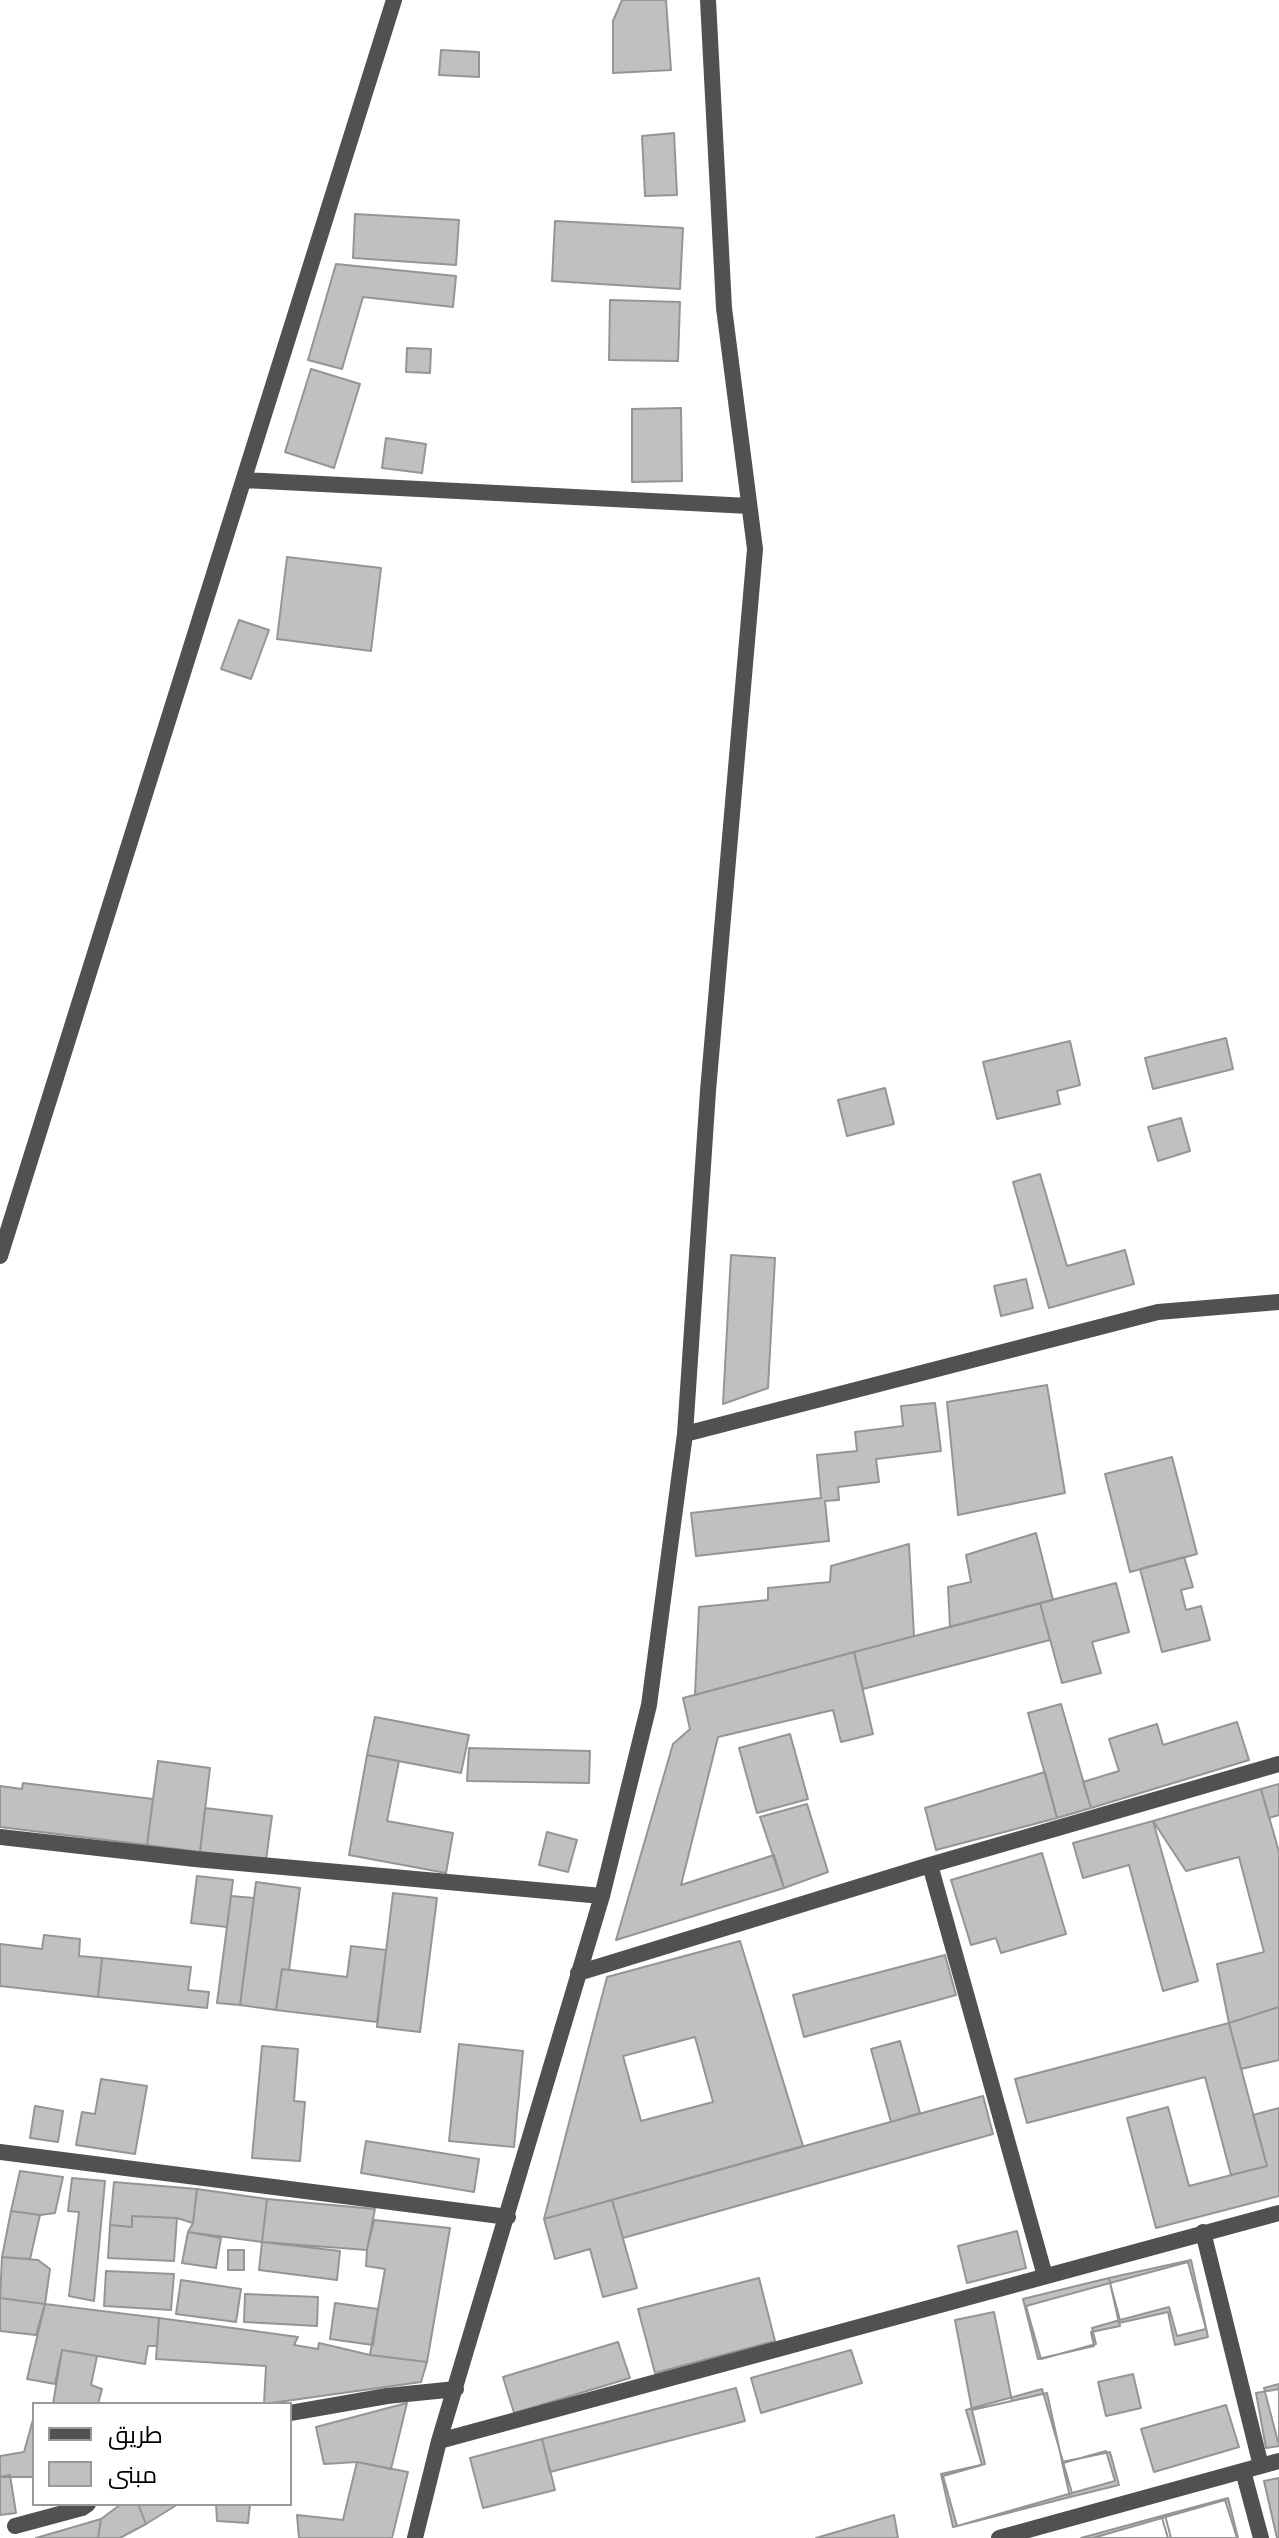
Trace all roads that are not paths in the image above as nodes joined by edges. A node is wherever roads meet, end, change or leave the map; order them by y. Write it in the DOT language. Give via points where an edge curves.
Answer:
graph roads {
  1 [pos="394,0"];
  2 [pos="708,0"];
  3 [pos="244,480"];
  4 [pos="749,506"];
  5 [pos="0,1256"];
  6 [pos="1279,1302"];
  7 [pos="685,1434"];
  8 [pos="1279,1764"];
  9 [pos="0,1837"];
  10 [pos="930,1865"];
  11 [pos="602,1896"];
  12 [pos="578,1973"];
  13 [pos="0,2152"];
  14 [pos="1279,2213"];
  15 [pos="508,2217"];
  16 [pos="1203,2232"];
  17 [pos="1045,2276"];
  18 [pos="456,2389"];
  19 [pos="292,2413"];
  20 [pos="439,2441"];
  21 [pos="1279,2461"];
  22 [pos="1261,2466"];
  23 [pos="1243,2471"];
  24 [pos="85,2506"];
  25 [pos="15,2526"];
  26 [pos="415,2538"];
  27 [pos="999,2538"];
  28 [pos="1261,2538"];
  1 -- 3 [label="street"];
  2 -- 4 [label="street" via="724,308"];
  3 -- 4 [label="street"];
  3 -- 5 [label="street"];
  4 -- 7 [label="street" via="755,549 708,1091"];
  6 -- 7 [label="street" via="1158,1312"];
  7 -- 11 [label="street" via="649,1705"];
  8 -- 10 [label="street"];
  9 -- 11 [label="street"];
  10 -- 12 [label="street"];
  10 -- 17 [label="street"];
  11 -- 12 [label="street"];
  12 -- 15 [label="street"];
  13 -- 15 [label="street"];
  14 -- 16 [label="street"];
  15 -- 18 [label="street"];
  16 -- 17 [label="street"];
  16 -- 22 [label="street"];
  17 -- 20 [label="street"];
  18 -- 19 [label="street"];
  18 -- 20 [label="street"];
  20 -- 26 [label="street"];
  21 -- 22 [label="street"];
  22 -- 23 [label="street"];
  23 -- 27 [label="street"];
  23 -- 28 [label="street"];
  24 -- 25 [label="street"];
}
